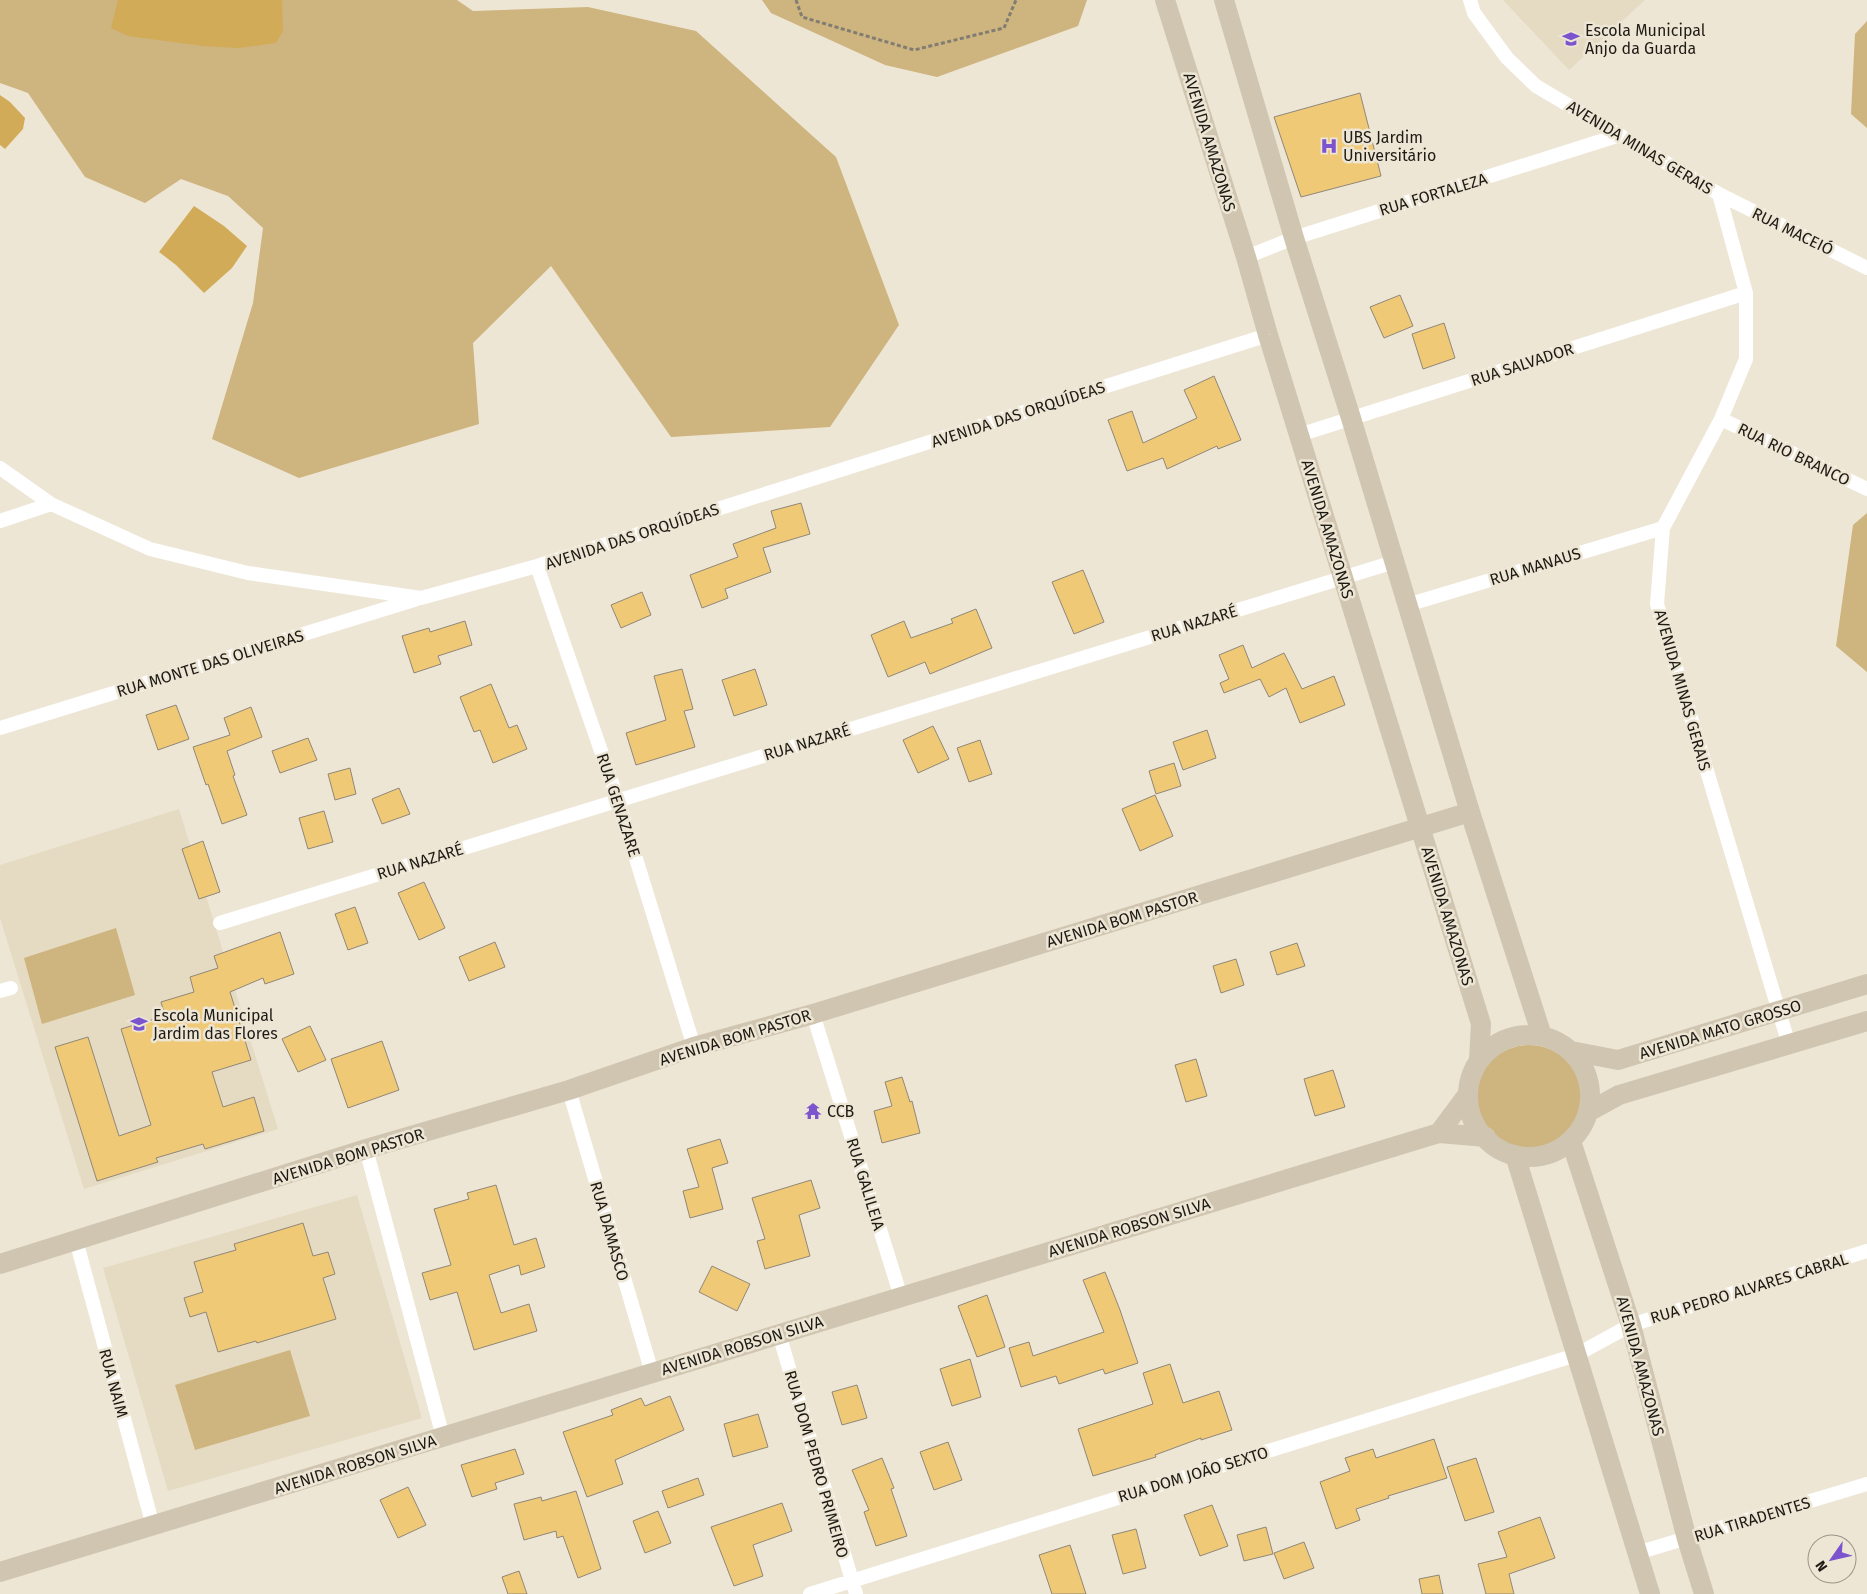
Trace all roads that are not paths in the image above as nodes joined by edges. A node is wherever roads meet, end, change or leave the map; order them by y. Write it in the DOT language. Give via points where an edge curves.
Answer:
graph roads {
  1 [pos="1165,0"];
  2 [pos="1224,0"];
  3 [pos="1470,0"];
  4 [pos="1620,135"];
  5 [pos="1719,194"];
  6 [pos="1294,238"];
  7 [pos="1246,257"];
  8 [pos="1867,268"];
  9 [pos="1746,293"];
  10 [pos="1268,335"];
  11 [pos="1351,418"];
  12 [pos="1721,419"];
  13 [pos="1299,435"];
  14 [pos="0,468"];
  15 [pos="1867,489"];
  16 [pos="51,504"];
  17 [pos="0,521"];
  18 [pos="1663,528"];
  19 [pos="1394,562"];
  20 [pos="538,566"];
  21 [pos="1342,577"];
  22 [pos="421,598"];
  23 [pos="1407,605"];
  24 [pos="0,728"];
  25 [pos="618,800"];
  26 [pos="1470,812"];
  27 [pos="1421,827"];
  28 [pos="220,923"];
  29 [pos="1867,984"];
  30 [pos="1779,1012"];
  31 [pos="813,1014"];
  32 [pos="1867,1021"];
  33 [pos="1542,1036"];
  34 [pos="1789,1045"];
  35 [pos="694,1047"];
  36 [pos="1571,1051"];
  37 [pos="1479,1059"];
  38 [pos="569,1090"];
  39 [pos="1468,1094"];
  40 [pos="1588,1112"];
  41 [pos="1439,1133"];
  42 [pos="1486,1137"];
  43 [pos="1571,1141"];
  44 [pos="366,1149"];
  45 [pos="1515,1155"];
  46 [pos="76,1240"];
  47 [pos="1867,1251"];
  48 [pos="0,1264"];
  49 [pos="901,1296"];
  50 [pos="1631,1325"];
  51 [pos="779,1334"];
  52 [pos="1576,1355"];
  53 [pos="652,1373"];
  54 [pos="443,1437"];
  55 [pos="1867,1484"];
  56 [pos="153,1526"];
  57 [pos="1687,1539"];
  58 [pos="1637,1553"];
  59 [pos="0,1572"];
  60 [pos="854,1588"];
  61 [pos="810,1594"];
  62 [pos="1650,1594"];
  63 [pos="1704,1594"];
  1 -- 7 [label="street, AVENIDA AMAZONAS"];
  2 -- 6 [label="street"];
  3 -- 4 [label="street, AVENIDA MINAS GERAIS" via="1474,13 1507,58 1536,86"];
  4 -- 5 [label="street, AVENIDA MINAS GERAIS"];
  4 -- 6 [label="street, RUA FORTALEZA"];
  5 -- 8 [label="street, RUA MACEIÓ"];
  5 -- 9 [label="street, AVENIDA MINAS GERAIS"];
  6 -- 7 [label="street, RUA FORTALEZA"];
  6 -- 11 [label="street"];
  7 -- 10 [label="street, AVENIDA AMAZONAS"];
  9 -- 11 [label="street, RUA SALVADOR"];
  9 -- 12 [label="street, AVENIDA MINAS GERAIS" via="1746,359"];
  10 -- 13 [label="street, AVENIDA AMAZONAS"];
  10 -- 20 [label="street, AVENIDA DAS ORQUÍDEAS"];
  11 -- 13 [label="street, RUA SALVADOR"];
  11 -- 19 [label="street"];
  12 -- 15 [label="street, RUA RIO BRANCO"];
  12 -- 18 [label="street, AVENIDA MINAS GERAIS"];
  13 -- 21 [label="street, AVENIDA AMAZONAS"];
  14 -- 16 [label="street, AVENIDA DAS ORQUÍDEAS"];
  16 -- 17 [label="street"];
  16 -- 22 [label="street, AVENIDA DAS ORQUÍDEAS" via="150,549 248,573"];
  18 -- 23 [label="street, RUA MANAUS"];
  18 -- 30 [label="street, AVENIDA MINAS GERAIS" via="1657,604"];
  19 -- 21 [label="street, RUA NAZARÉ"];
  19 -- 23 [label="street"];
  20 -- 22 [label="street, AVENIDA DAS ORQUÍDEAS"];
  20 -- 25 [label="street, RUA GENAZARE"];
  21 -- 25 [label="street, RUA NAZARÉ"];
  21 -- 27 [label="street, AVENIDA AMAZONAS"];
  22 -- 24 [label="street, RUA MONTE DAS OLIVEIRAS"];
  23 -- 26 [label="street"];
  25 -- 28 [label="street, RUA NAZARÉ"];
  25 -- 35 [label="street, RUA GENAZARE"];
  26 -- 27 [label="street, AVENIDA BOM PASTOR"];
  26 -- 33 [label="street"];
  27 -- 31 [label="street, AVENIDA BOM PASTOR"];
  27 -- 37 [label="street, AVENIDA AMAZONAS" via="1481,1024"];
  29 -- 30 [label="street, AVENIDA MATO GROSSO"];
  30 -- 34 [label="street, AVENIDA MINAS GERAIS"];
  30 -- 36 [label="street, AVENIDA MATO GROSSO" via="1618,1060"];
  31 -- 35 [label="street, AVENIDA BOM PASTOR"];
  31 -- 49 [label="street, RUA GALILEIA"];
  32 -- 34 [label="street, AVENIDA MATO GROSSO"];
  33 -- 36 [label="street" via="1558,1041"];
  33 -- 37 [label="street" via="1525,1034 1508,1038"];
  34 -- 40 [label="street, AVENIDA MATO GROSSO" via="1619,1095"];
  35 -- 38 [label="street, AVENIDA BOM PASTOR"];
  36 -- 40 [label="street" via="1588,1079"];
  37 -- 39 [label="street" via="1471,1076"];
  38 -- 44 [label="street, AVENIDA BOM PASTOR"];
  38 -- 53 [label="street, RUA DAMASCO"];
  39 -- 41 [label="street"];
  39 -- 42 [label="street" via="1470,1113"];
  40 -- 43 [label="street" via="1582,1128"];
  41 -- 42 [label="street, AVENIDA ROBSON SILVA"];
  41 -- 49 [label="street, AVENIDA ROBSON SILVA"];
  42 -- 45 [label="street" via="1495,1146"];
  43 -- 45 [label="street" via="1554,1152 1535,1157"];
  43 -- 50 [label="street, AVENIDA AMAZONAS"];
  44 -- 46 [label="street, AVENIDA BOM PASTOR"];
  44 -- 54 [label="street"];
  45 -- 52 [label="street"];
  46 -- 48 [label="street, AVENIDA BOM PASTOR"];
  46 -- 56 [label="street, RUA NAIM"];
  47 -- 50 [label="street, RUA PEDRO ALVARES CABRAL"];
  49 -- 51 [label="street, AVENIDA ROBSON SILVA"];
  50 -- 52 [label="street, RUA PEDRO ALVARES CABRAL"];
  50 -- 57 [label="street, AVENIDA AMAZONAS"];
  51 -- 53 [label="street, AVENIDA ROBSON SILVA"];
  51 -- 60 [label="street, RUA DOM PEDRO PRIMEIRO"];
  52 -- 58 [label="street"];
  52 -- 60 [label="street, RUA DOM JOÃO SEXTO"];
  53 -- 54 [label="street, AVENIDA ROBSON SILVA"];
  54 -- 56 [label="street, AVENIDA ROBSON SILVA"];
  55 -- 57 [label="street, RUA TIRADENTES"];
  56 -- 59 [label="street, AVENIDA ROBSON SILVA"];
  57 -- 58 [label="street, RUA TIRADENTES"];
  57 -- 63 [label="street, AVENIDA AMAZONAS"];
  58 -- 62 [label="street"];
  60 -- 61 [label="street, RUA DOM JOÃO SEXTO"];
}
